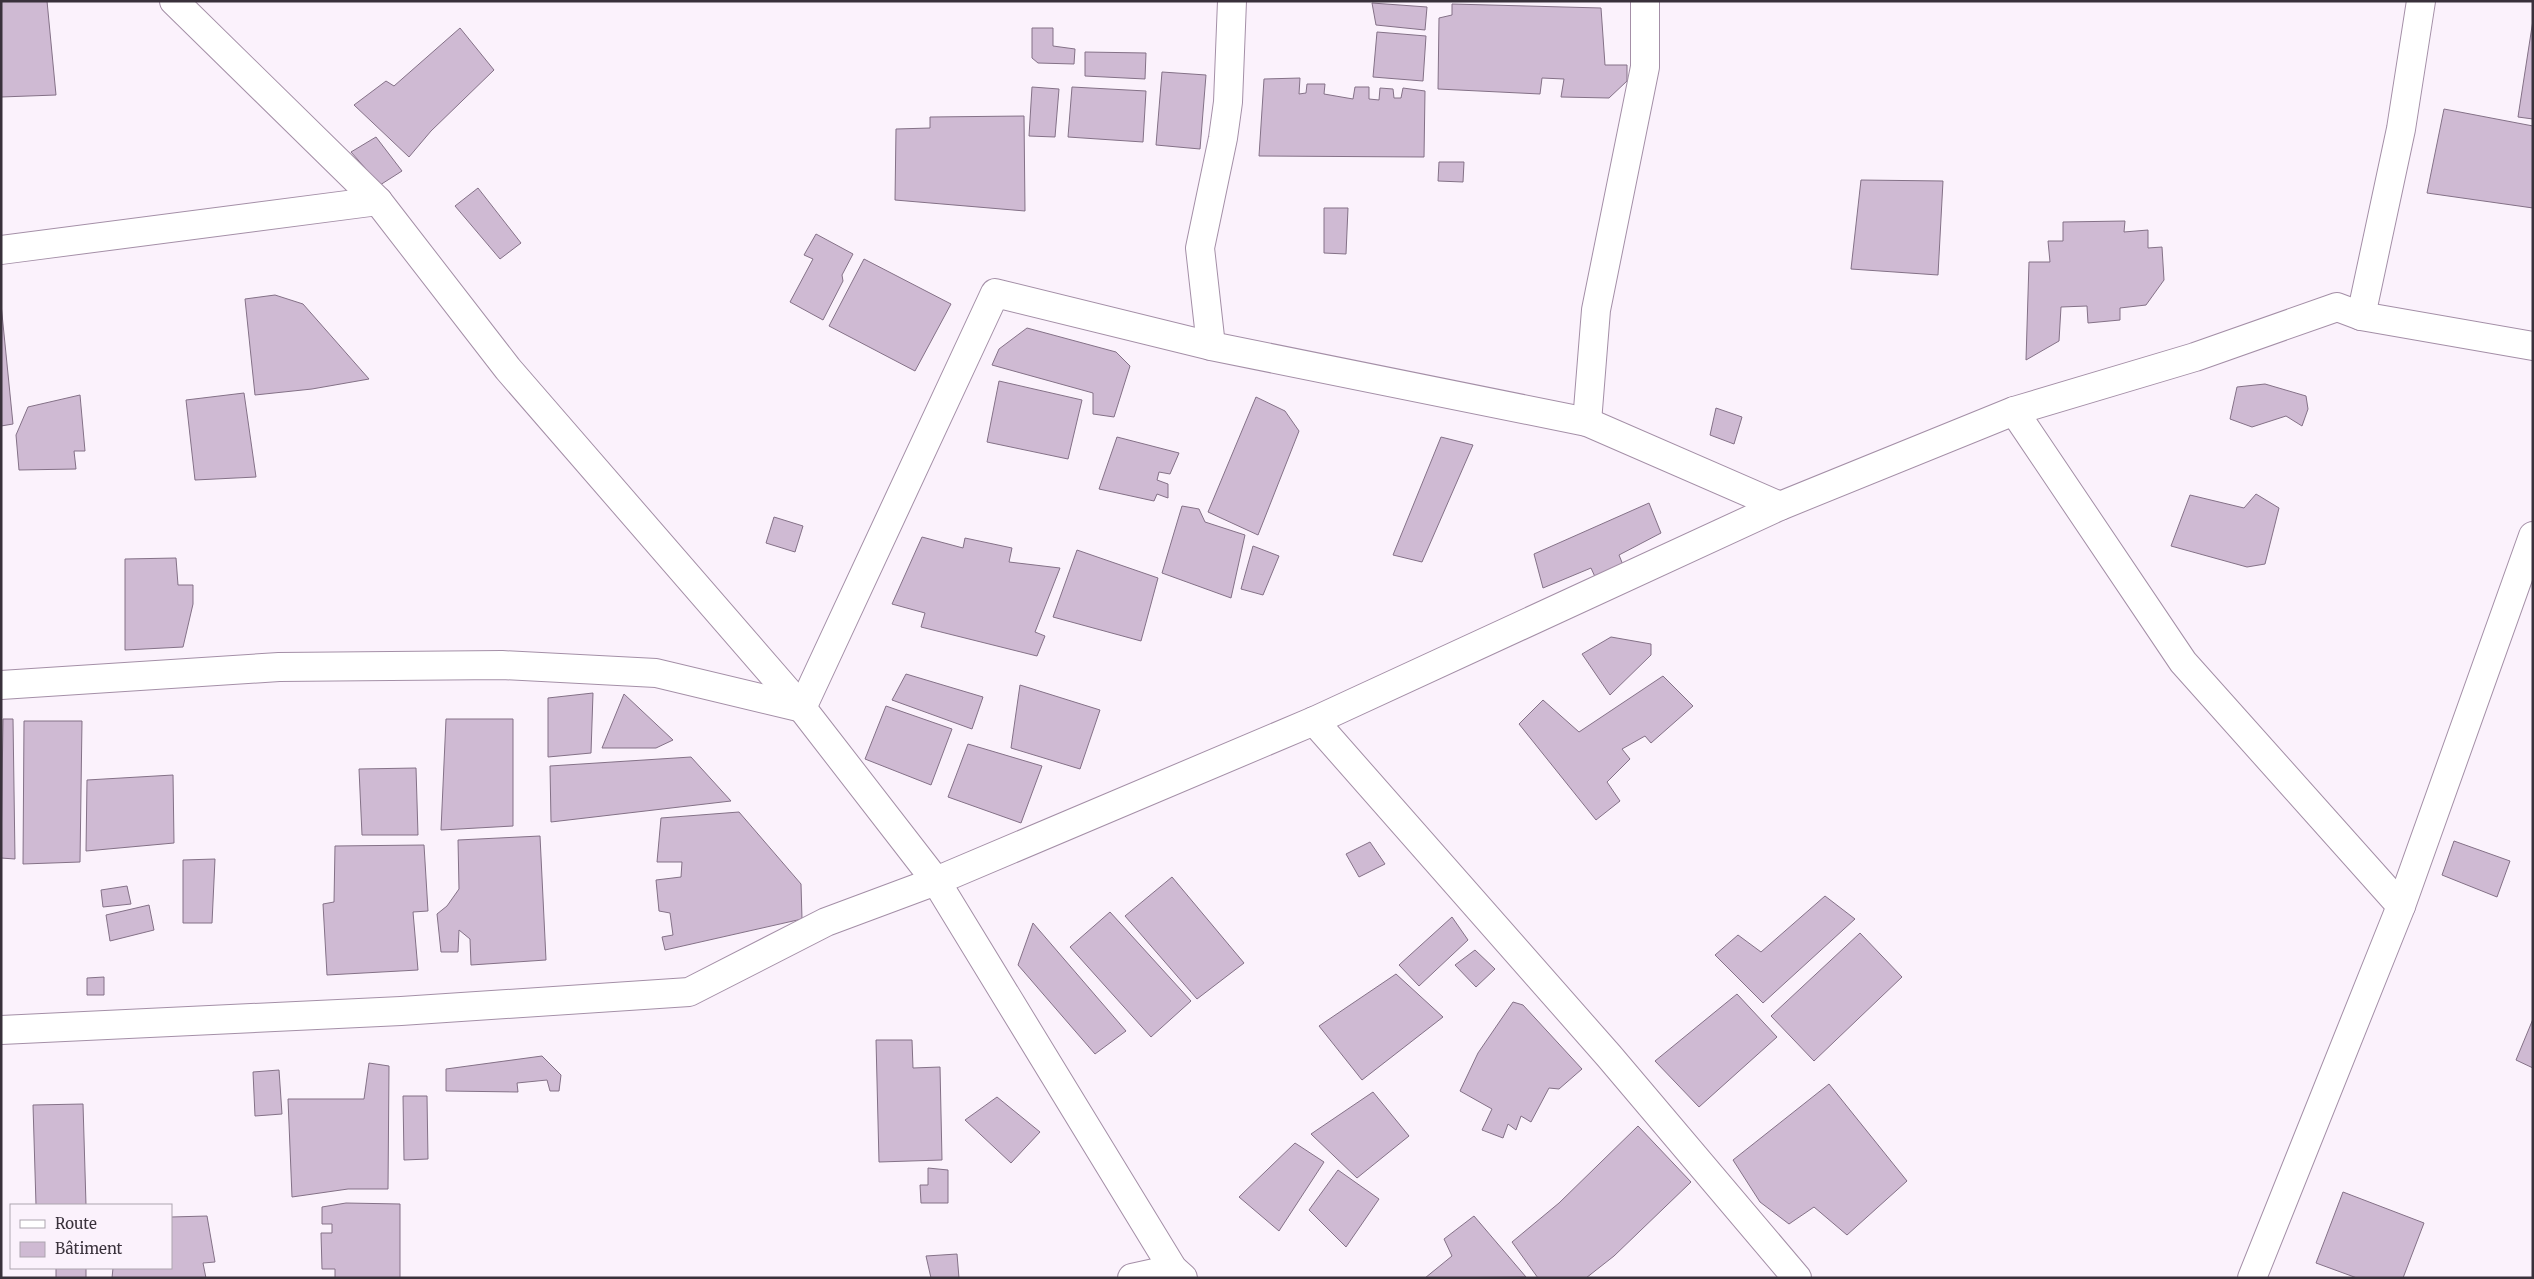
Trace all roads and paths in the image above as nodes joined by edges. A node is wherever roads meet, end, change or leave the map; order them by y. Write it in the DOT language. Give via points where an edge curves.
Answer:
graph roads {
  1 [pos="174,1"];
  2 [pos="1232,1"];
  3 [pos="1646,1"];
  4 [pos="2420,1"];
  5 [pos="378,201"];
  6 [pos="1,250"];
  7 [pos="2361,316"];
  8 [pos="1211,346"];
  9 [pos="2533,346"];
  10 [pos="2014,410"];
  11 [pos="1587,422"];
  12 [pos="1780,506"];
  13 [pos="2533,536"];
  14 [pos="1,685"];
  15 [pos="802,708"];
  16 [pos="1314,722"];
  17 [pos="936,880"];
  18 [pos="2401,906"];
  19 [pos="1,1030"];
  20 [pos="1178,1273"];
  21 [pos="1132,1278"];
  22 [pos="1797,1278"];
  23 [pos="2252,1278"];
  1 -- 5 [label="street"];
  2 -- 8 [label="street" via="1228,102 1200,248"];
  3 -- 11 [label="street" via="1645,67 1596,310"];
  4 -- 7 [label="street" via="2401,129"];
  5 -- 6 [label="street"];
  5 -- 15 [label="street" via="508,369"];
  7 -- 9 [label="street"];
  7 -- 10 [label="street" via="2337,307 2195,357"];
  8 -- 11 [label="street"];
  8 -- 15 [label="street" via="994,293"];
  10 -- 12 [label="street"];
  10 -- 18 [label="street" via="2183,662"];
  11 -- 12 [label="street"];
  12 -- 16 [label="street"];
  13 -- 18 [label="street"];
  14 -- 15 [label="street" via="279,667 502,665 656,673"];
  15 -- 17 [label="street"];
  16 -- 17 [label="street"];
  16 -- 22 [label="street" via="1609,1056"];
  17 -- 19 [label="street" via="826,922 688,992 401,1011"];
  17 -- 20 [label="street"];
  18 -- 23 [label="street"];
  20 -- 21 [label="street"];
}
